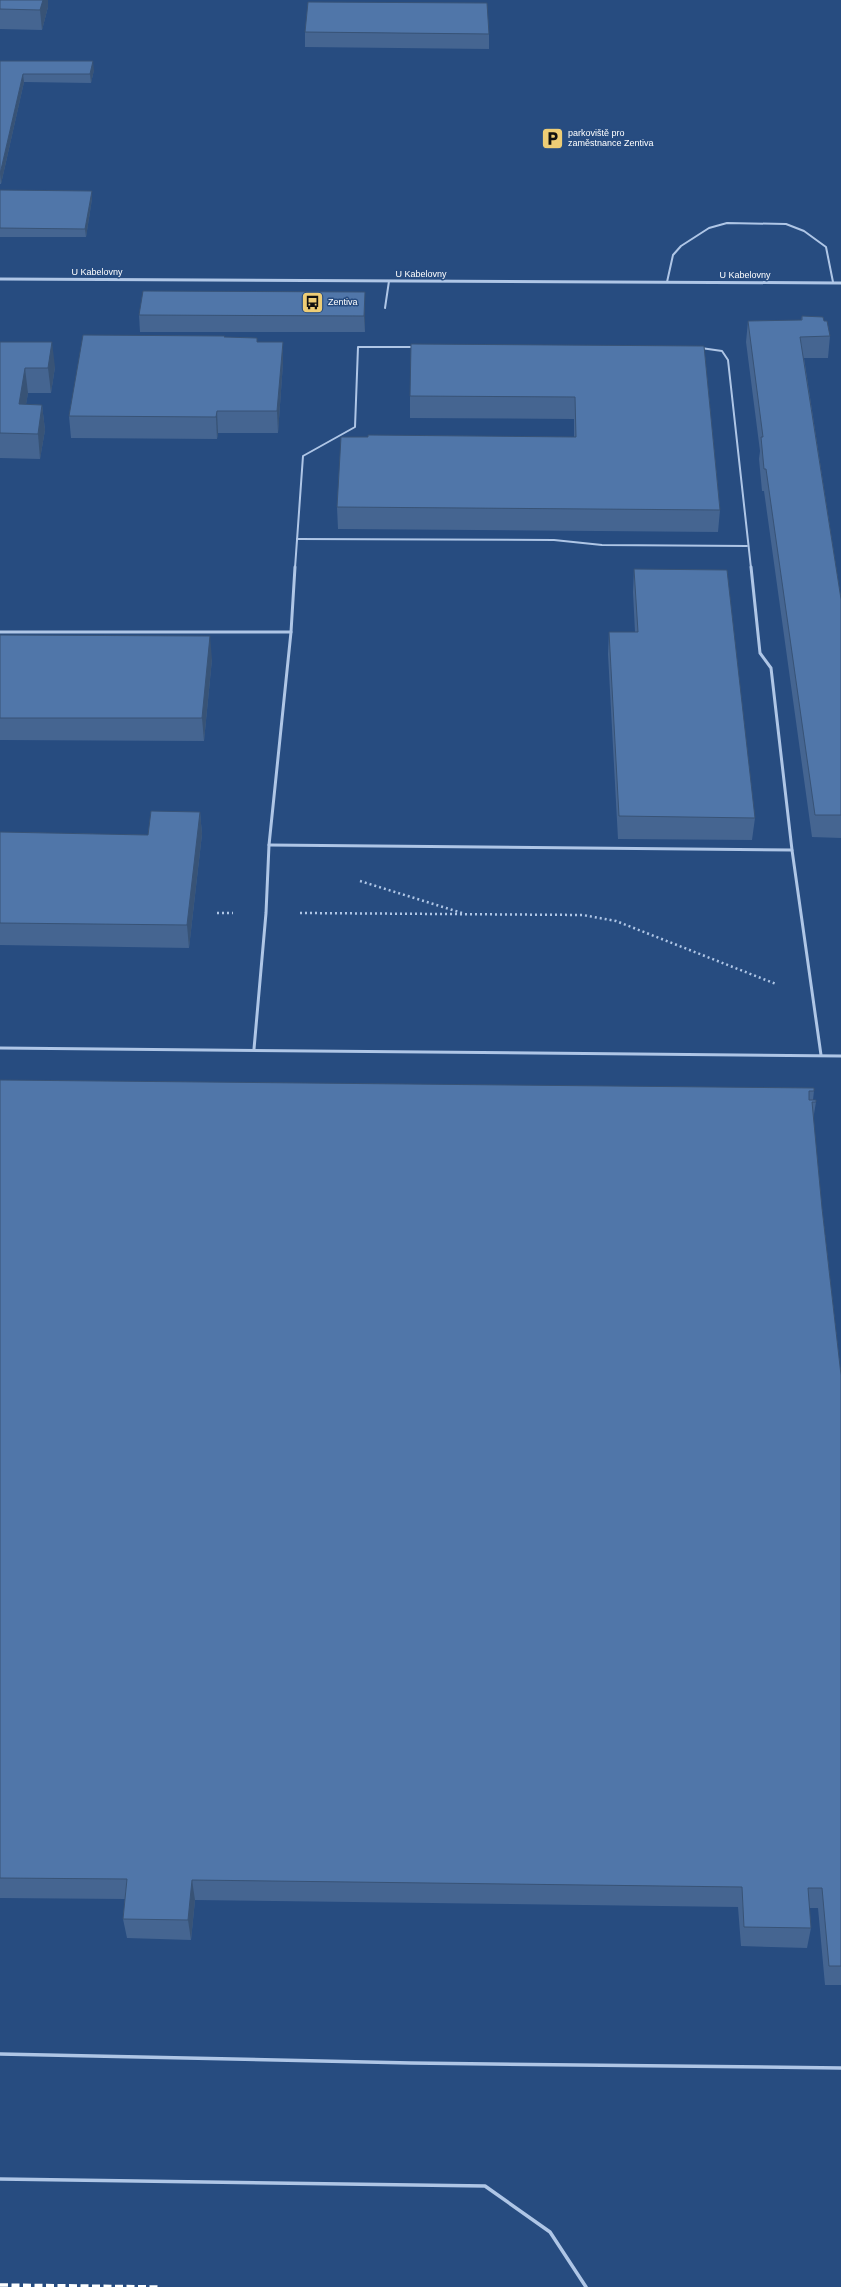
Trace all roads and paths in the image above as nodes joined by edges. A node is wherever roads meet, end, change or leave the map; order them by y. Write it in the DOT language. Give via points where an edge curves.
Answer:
graph roads {
  1 [pos="0,279"];
  2 [pos="389,281"];
  3 [pos="667,282"];
  4 [pos="833,282"];
  5 [pos="841,283"];
  6 [pos="385,308"];
  7 [pos="421,347"];
  8 [pos="697,348"];
  9 [pos="297,539"];
  10 [pos="747,546"];
  11 [pos="0,632"];
  12 [pos="291,632"];
  13 [pos="269,845"];
  14 [pos="792,850"];
  15 [pos="303,913"];
  16 [pos="812,991"];
  17 [pos="0,1048"];
  18 [pos="254,1049"];
  19 [pos="821,1055"];
  20 [pos="841,1056"];
  21 [pos="0,2054"];
  22 [pos="841,2068"];
  23 [pos="0,2179"];
  24 [pos="586,2287"];
  1 -- 2 [label="street, U Kabelovny"];
  2 -- 3 [label="street, U Kabelovny"];
  2 -- 6 [label="lane"];
  3 -- 4 [label="street, U Kabelovny"];
  3 -- 4 [label="lane" via="673,255 682,246 708,228 727,223 786,224 804,231 826,247"];
  4 -- 5 [label="street, U Kabelovny"];
  7 -- 9 [label="lane" via="358,347 355,426 303,456"];
  8 -- 10 [label="lane" via="722,351 728,360"];
  9 -- 10 [label="lane" via="554,540 602,545"];
  9 -- 12 [label="lane"];
  10 -- 14 [label="lane" via="760,653 771,668"];
  11 -- 12 [label="lane"];
  12 -- 13 [label="lane"];
  13 -- 14 [label="lane"];
  13 -- 18 [label="lane"];
  14 -- 16 [label="lane"];
  15 -- 16 [label="path" via="600,917 792,990"];
  16 -- 19 [label="lane"];
  17 -- 18 [label="lane"];
  18 -- 19 [label="lane"];
  19 -- 20 [label="lane"];
  21 -- 22 [label="lane" via="411,2063"];
  23 -- 24 [label="lane" via="485,2186 550,2232"];
}
